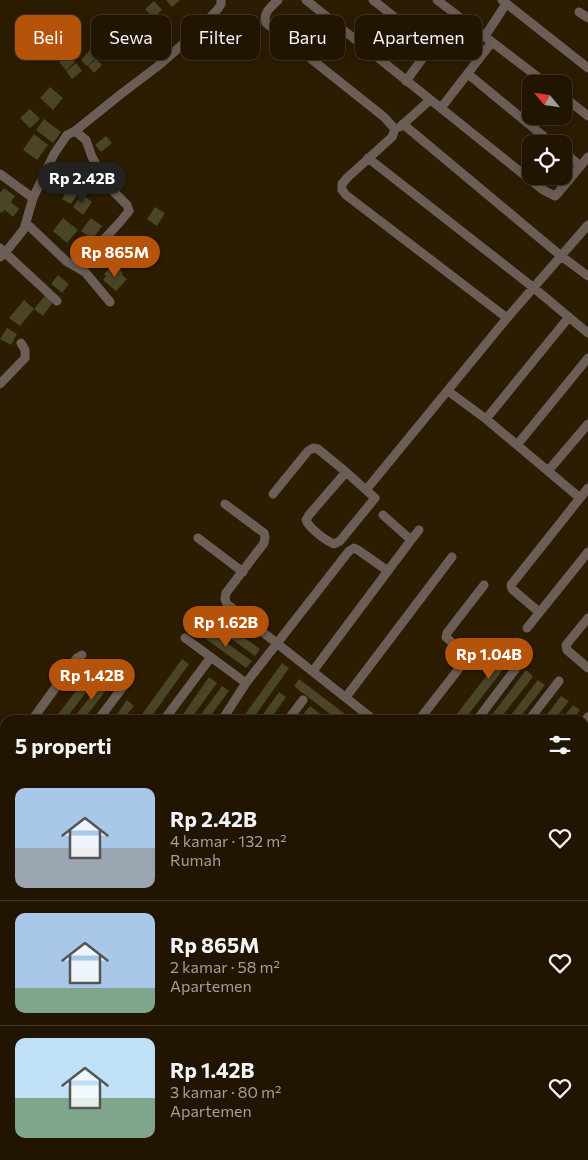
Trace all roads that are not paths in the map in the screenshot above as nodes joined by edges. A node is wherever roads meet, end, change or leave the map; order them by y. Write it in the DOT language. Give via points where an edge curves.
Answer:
graph roads {
  1 [pos="221,0"];
  2 [pos="278,0"];
  3 [pos="306,0"];
  4 [pos="373,0"];
  5 [pos="437,0"];
  6 [pos="504,2"];
  7 [pos="579,12"];
  8 [pos="455,14"];
  9 [pos="392,15"];
  10 [pos="588,18"];
  11 [pos="485,36"];
  12 [pos="492,42"];
  13 [pos="421,60"];
  14 [pos="588,68"];
  15 [pos="468,74"];
  16 [pos="535,75"];
  17 [pos="406,80"];
  18 [pos="430,100"];
  19 [pos="572,103"];
  20 [pos="440,108"];
  21 [pos="588,116"];
  22 [pos="403,124"];
  23 [pos="75,131"];
  24 [pos="394,132"];
  25 [pos="542,135"];
  26 [pos="588,157"];
  27 [pos="368,158"];
  28 [pos="572,159"];
  29 [pos="580,166"];
  30 [pos="0,174"];
  31 [pos="34,198"];
  32 [pos="26,223"];
  33 [pos="588,225"];
  34 [pos="2,253"];
  35 [pos="561,256"];
  36 [pos="77,267"];
  37 [pos="588,276"];
  38 [pos="534,288"];
  39 [pos="57,301"];
  40 [pos="110,302"];
  41 [pos="569,317"];
  42 [pos="507,318"];
  43 [pos="588,333"];
  44 [pos="21,343"];
  45 [pos="588,358"];
  46 [pos="0,384"];
  47 [pos="448,391"];
  48 [pos="486,419"];
  49 [pos="588,424"];
  50 [pos="517,445"];
  51 [pos="548,471"];
  52 [pos="346,472"];
  53 [pos="588,488"];
  54 [pos="366,490"];
  55 [pos="273,494"];
  56 [pos="580,498"];
  57 [pos="225,504"];
  58 [pos="383,516"];
  59 [pos="419,530"];
  60 [pos="198,538"];
  61 [pos="411,540"];
  62 [pos="588,552"];
  63 [pos="452,557"];
  64 [pos="388,571"];
  65 [pos="243,572"];
  66 [pos="484,584"];
  67 [pos="539,612"];
  68 [pos="588,618"];
  69 [pos="526,628"];
  70 [pos="185,638"];
  71 [pos="277,644"];
  72 [pos="82,655"];
  73 [pos="526,655"];
  74 [pos="211,657"];
  75 [pos="588,668"];
  76 [pos="312,671"];
  77 [pos="559,681"];
  78 [pos="126,683"];
  79 [pos="246,683"];
  80 [pos="346,697"];
  81 [pos="303,700"];
  82 [pos="36,715"];
  83 [pos="102,715"];
  84 [pos="168,715"];
  85 [pos="225,715"];
  86 [pos="295,715"];
  87 [pos="368,715"];
  88 [pos="423,715"];
  89 [pos="481,715"];
  90 [pos="533,715"];
  1 -- 23 [label="street" via="218,8 191,37"];
  2 -- 24 [label="street" via="268,10 264,18 266,23 384,117"];
  3 -- 17 [label="street"];
  4 -- 9 [label="street"];
  5 -- 8 [label="street"];
  6 -- 11 [label="street"];
  6 -- 14 [label="street"];
  7 -- 10 [label="street"];
  8 -- 11 [label="street"];
  11 -- 12 [label="street"];
  12 -- 15 [label="street"];
  12 -- 16 [label="street"];
  13 -- 17 [label="street"];
  15 -- 20 [label="street"];
  15 -- 25 [label="street"];
  17 -- 18 [label="street"];
  18 -- 20 [label="street"];
  18 -- 22 [label="street"];
  19 -- 21 [label="street"];
  20 -- 29 [label="street" via="551,195 558,193"];
  22 -- 24 [label="street"];
  22 -- 35 [label="street"];
  23 -- 31 [label="street" via="67,135 54,154"];
  23 -- 36 [label="street" via="86,140 108,186 129,211"];
  24 -- 27 [label="street"];
  26 -- 29 [label="street"];
  27 -- 38 [label="street"];
  27 -- 42 [label="street" via="342,184 346,195"];
  28 -- 29 [label="street"];
  30 -- 31 [label="street"];
  31 -- 32 [label="street"];
  32 -- 34 [label="street"];
  32 -- 36 [label="street" via="66,261"];
  33 -- 35 [label="street"];
  34 -- 39 [label="street"];
  35 -- 37 [label="street"];
  35 -- 38 [label="street"];
  36 -- 40 [label="street"];
  38 -- 41 [label="street"];
  38 -- 42 [label="street"];
  41 -- 43 [label="street"];
  41 -- 48 [label="street"];
  42 -- 47 [label="street"];
  44 -- 46 [label="street" via="26,358"];
  45 -- 50 [label="street"];
  47 -- 48 [label="street"];
  47 -- 54 [label="street"];
  48 -- 50 [label="street"];
  49 -- 51 [label="street"];
  50 -- 51 [label="street"];
  51 -- 56 [label="street"];
  52 -- 54 [label="street"];
  52 -- 54 [label="street" via="309,515 308,524 329,542 340,541 376,498"];
  52 -- 55 [label="street" via="313,448"];
  53 -- 56 [label="street"];
  56 -- 67 [label="street" via="512,585 512,589"];
  57 -- 65 [label="street" via="264,533 264,543"];
  58 -- 61 [label="street"];
  59 -- 61 [label="street"];
  60 -- 65 [label="street"];
  61 -- 64 [label="street"];
  62 -- 67 [label="street"];
  63 -- 80 [label="street"];
  64 -- 71 [label="street" via="358,550 349,551"];
  64 -- 76 [label="street"];
  65 -- 71 [label="street" via="226,593 227,604"];
  66 -- 88 [label="street" via="447,633 446,637 466,656 464,662"];
  67 -- 69 [label="street"];
  68 -- 75 [label="street" via="566,646"];
  70 -- 74 [label="street"];
  71 -- 76 [label="street"];
  71 -- 79 [label="street"];
  72 -- 82 [label="street"];
  73 -- 89 [label="street"];
  74 -- 79 [label="street"];
  74 -- 84 [label="street"];
  76 -- 80 [label="street"];
  77 -- 90 [label="street"];
  78 -- 83 [label="street"];
  79 -- 85 [label="street"];
  80 -- 87 [label="street"];
  81 -- 86 [label="street"];
}
